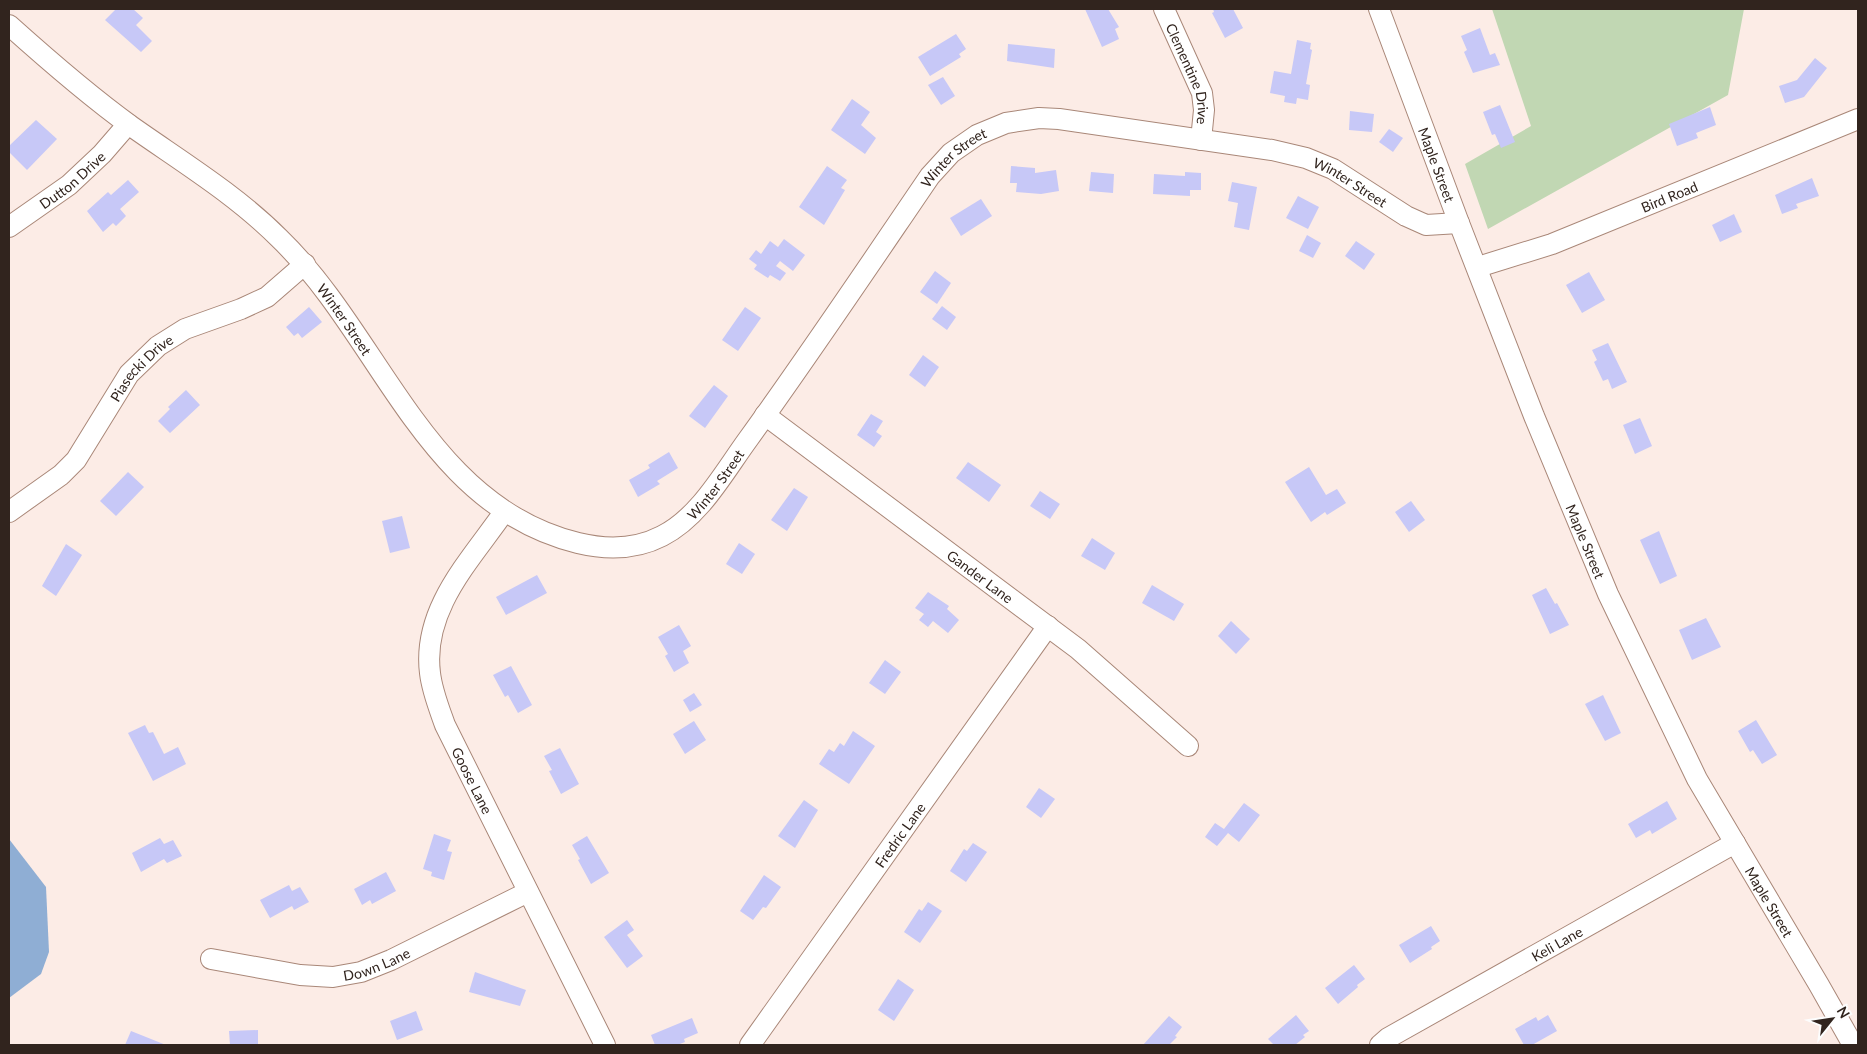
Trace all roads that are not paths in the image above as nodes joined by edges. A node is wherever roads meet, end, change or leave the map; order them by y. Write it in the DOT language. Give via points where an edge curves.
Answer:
graph roads {
  1 [pos="1164,9"];
  2 [pos="1379,9"];
  3 [pos="9,25"];
  4 [pos="1858,119"];
  5 [pos="128,124"];
  6 [pos="1201,140"];
  7 [pos="1459,223"];
  8 [pos="9,227"];
  9 [pos="305,264"];
  10 [pos="1478,267"];
  11 [pos="765,415"];
  12 [pos="9,512"];
  13 [pos="504,512"];
  14 [pos="1048,626"];
  15 [pos="1188,746"];
  16 [pos="1735,843"];
  17 [pos="528,892"];
  18 [pos="211,959"];
  19 [pos="605,1045"];
  20 [pos="750,1045"];
  21 [pos="1380,1045"];
  22 [pos="1852,1045"];
  1 -- 6 [label="street, Clementine Drive" via="1202,93"];
  2 -- 7 [label="street, Maple Street"];
  3 -- 5 [label="street, Winter Street"];
  4 -- 10 [label="street, Bird Road" via="1552,244"];
  5 -- 8 [label="street, Dutton Drive" via="69,186"];
  5 -- 9 [label="street, Winter Street" via="230,195"];
  6 -- 7 [label="street, Winter Street" via="1306,158 1347,176 1406,216 1426,225"];
  6 -- 11 [label="street, Winter Street" via="1039,118 1006,122 963,143 930,176"];
  7 -- 10 [label="street, Maple Street"];
  9 -- 12 [label="street, Piasecki Drive" via="267,297 185,329 158,346 130,374 76,460 61,475"];
  9 -- 13 [label="street, Winter Street" via="349,322 428,439 456,472"];
  10 -- 16 [label="street, Maple Street" via="1592,559 1697,779"];
  11 -- 13 [label="street, Winter Street" via="703,502 678,526 647,543 621,548 595,547 564,540"];
  11 -- 14 [label="street, Gander Lane"];
  13 -- 17 [label="street, Goose Lane" via="447,593 430,637 429,660 445,725"];
  14 -- 15 [label="street, Gander Lane" via="1078,648"];
  14 -- 20 [label="street, Fredric Lane"];
  16 -- 21 [label="street, Keli Lane"];
  16 -- 22 [label="street, Maple Street"];
  17 -- 18 [label="street, Down Lane" via="361,972 333,977 300,975"];
  17 -- 19 [label="street, Goose Lane"];
}
